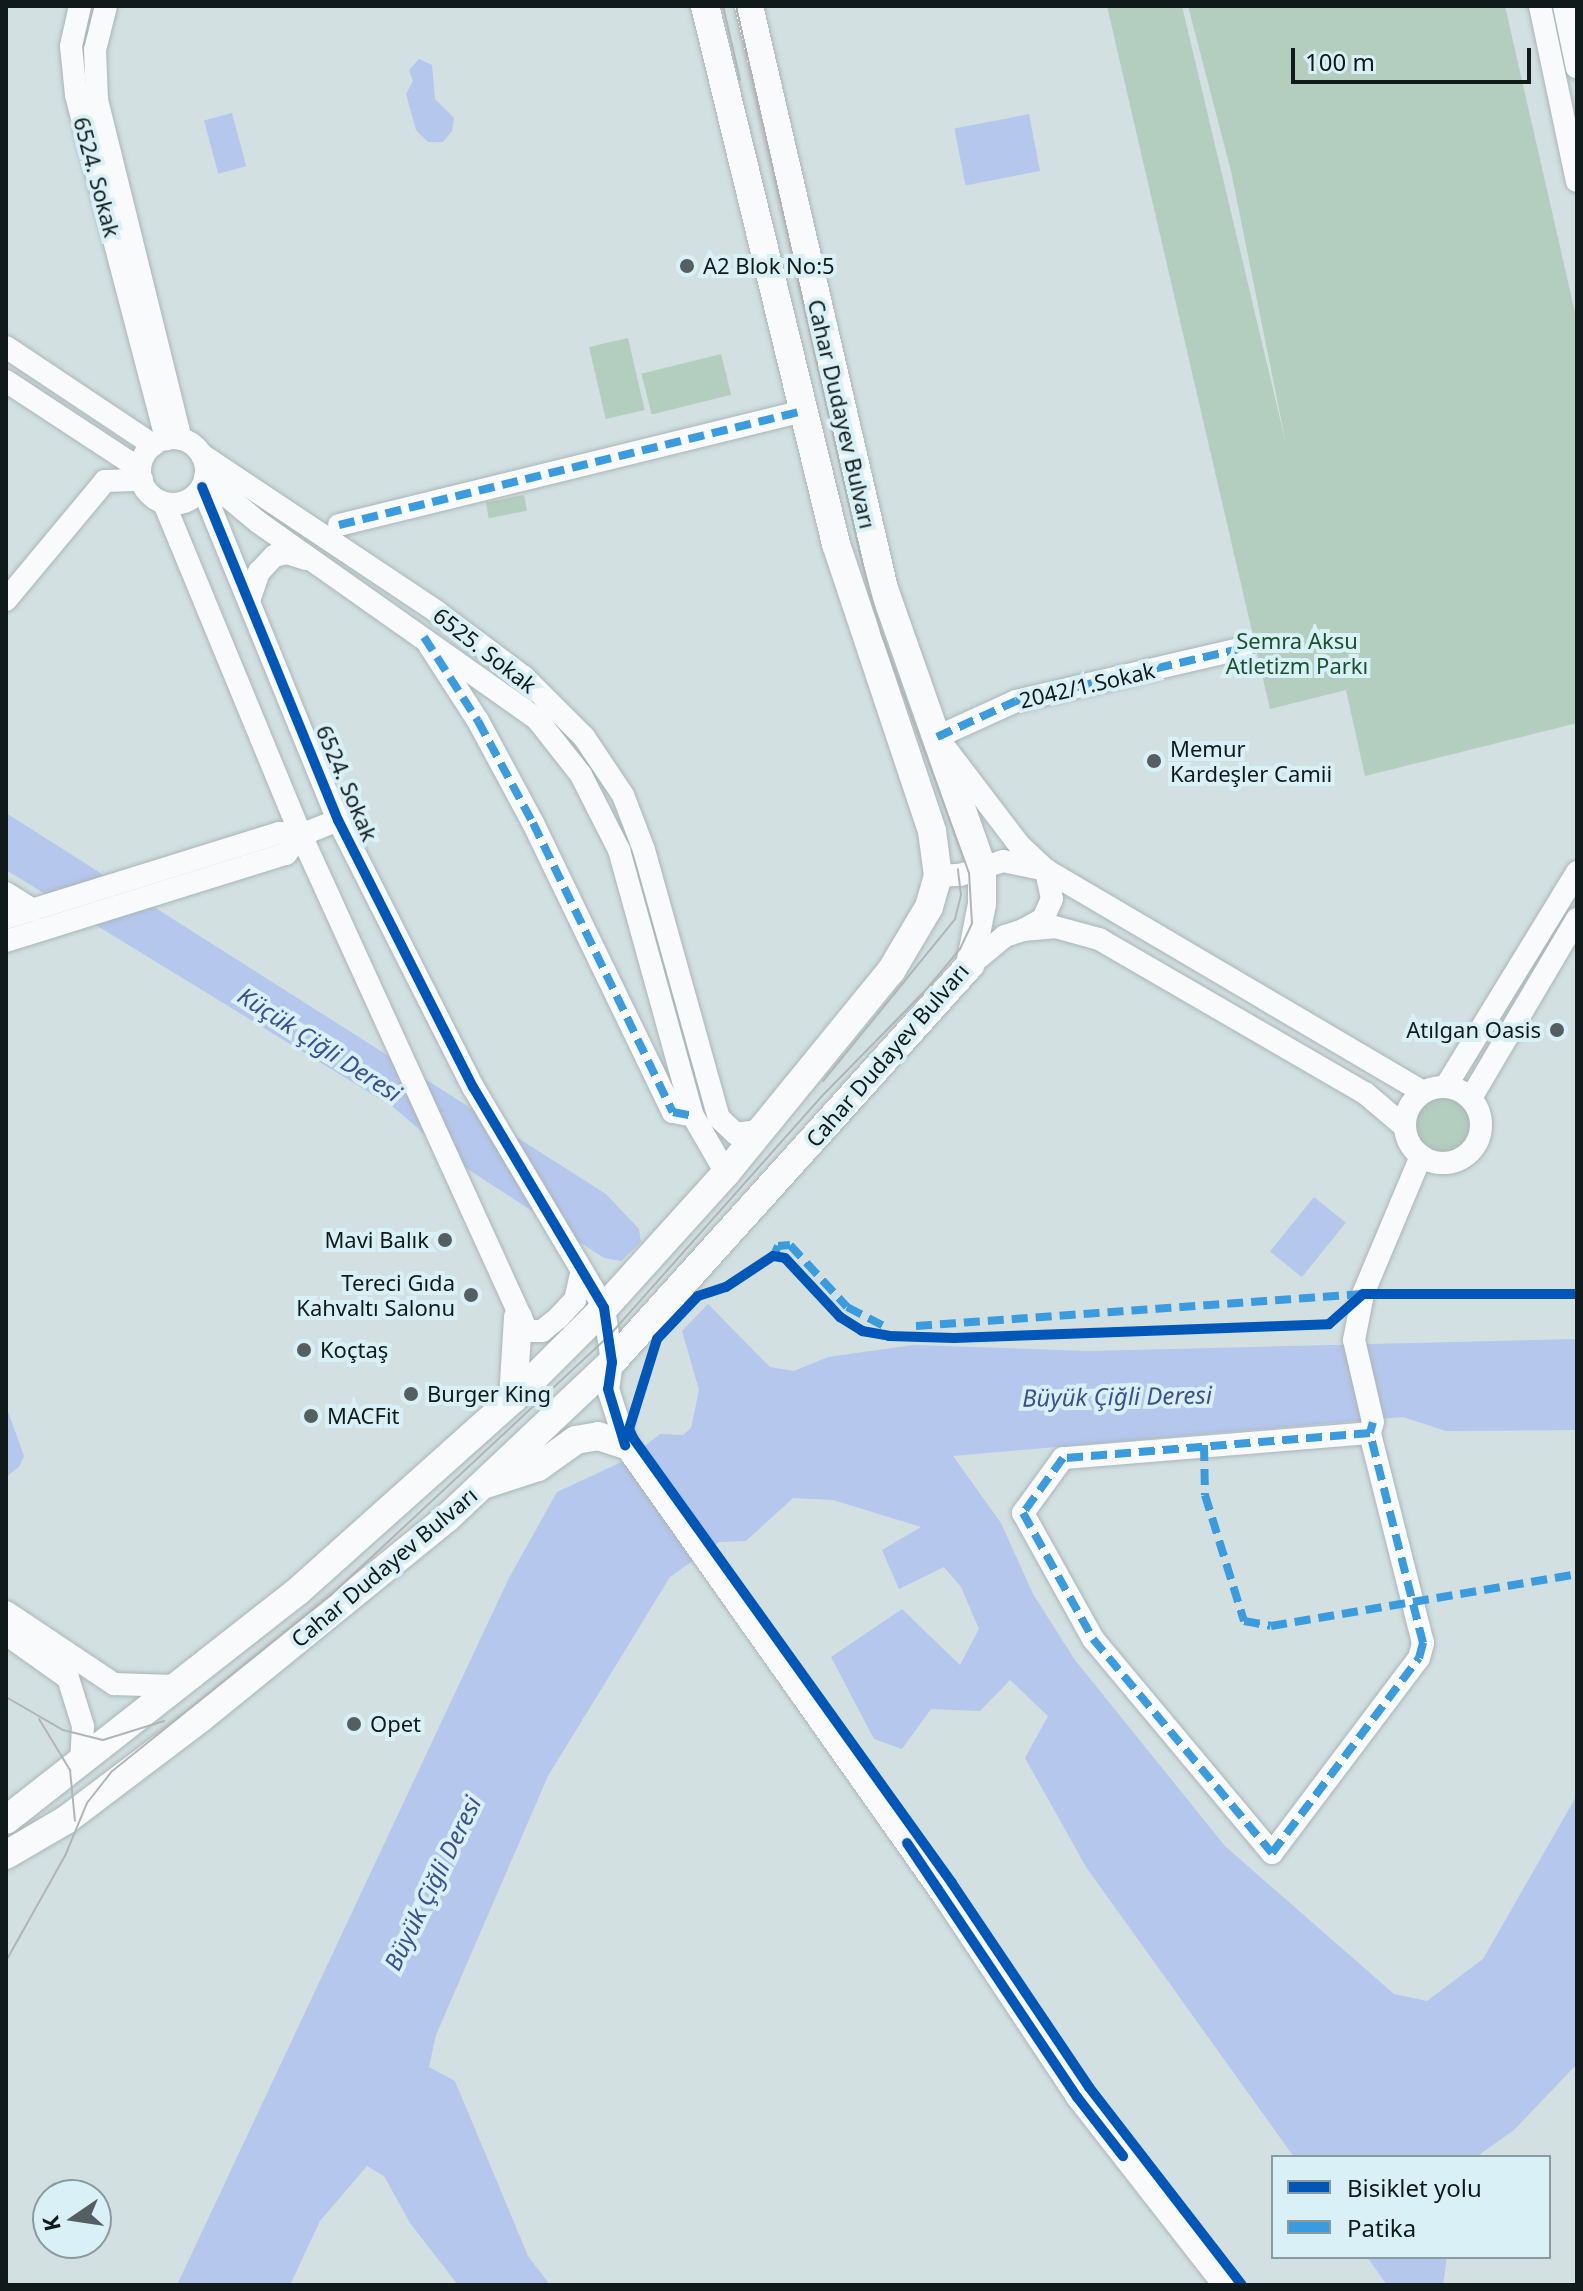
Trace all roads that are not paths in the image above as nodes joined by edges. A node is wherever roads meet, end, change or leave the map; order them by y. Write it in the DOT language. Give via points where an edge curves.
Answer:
graph roads {
  1 [pos="80,6"];
  2 [pos="106,6"];
  3 [pos="694,6"];
  4 [pos="705,6"];
  5 [pos="1540,6"];
  6 [pos="1564,6"];
  7 [pos="752,14"];
  8 [pos="1577,68"];
  9 [pos="726,94"];
  10 [pos="1577,181"];
  11 [pos="6,347"];
  12 [pos="6,381"];
  13 [pos="802,411"];
  14 [pos="166,441"];
  15 [pos="202,455"];
  16 [pos="141,475"];
  17 [pos="204,483"];
  18 [pos="164,503"];
  19 [pos="339,525"];
  20 [pos="322,566"];
  21 [pos="250,598"];
  22 [pos="6,600"];
  23 [pos="424,637"];
  24 [pos="1243,648"];
  25 [pos="937,737"];
  26 [pos="338,820"];
  27 [pos="301,835"];
  28 [pos="982,867"];
  29 [pos="1046,870"];
  30 [pos="1577,872"];
  31 [pos="938,876"];
  32 [pos="6,893"];
  33 [pos="38,909"];
  34 [pos="6,918"];
  35 [pos="1577,919"];
  36 [pos="1023,930"];
  37 [pos="6,941"];
  38 [pos="970,965"];
  39 [pos="1446,1086"];
  40 [pos="1423,1092"];
  41 [pos="1471,1098"];
  42 [pos="693,1116"];
  43 [pos="1405,1127"];
  44 [pos="758,1131"];
  45 [pos="1421,1156"];
  46 [pos="726,1173"];
  47 [pos="581,1275"];
  48 [pos="604,1308"];
  49 [pos="518,1317"];
  50 [pos="612,1362"];
  51 [pos="513,1399"];
  52 [pos="1371,1428"];
  53 [pos="625,1443"];
  54 [pos="478,1487"];
  55 [pos="6,1612"];
  56 [pos="6,1634"];
  57 [pos="174,1686"];
  58 [pos="81,1760"];
  59 [pos="35,1799"];
  60 [pos="6,1811"];
  61 [pos="6,1820"];
  62 [pos="34,1835"];
  63 [pos="6,1855"];
  64 [pos="6,1864"];
  65 [pos="1224,2285"];
  1 -- 14 [label="street, 6524. Sokak" via="71,46 76,95"];
  2 -- 14 [label="street, 6524. Sokak" via="95,50 97,100"];
  3 -- 9 [label="main road"];
  4 -- 9 [label="main road, Cahar Dudayev Bulvarı"];
  5 -- 10 [label="street"];
  6 -- 8 [label="street"];
  7 -- 25 [label="main road, Cahar Dudayev Bulvarı" via="884,589"];
  9 -- 13 [label="main road, Cahar Dudayev Bulvarı"];
  11 -- 14 [label="street"];
  12 -- 16 [label="street"];
  13 -- 19 [label="street"];
  13 -- 31 [label="main road, Cahar Dudayev Bulvarı" via="840,557 932,831"];
  14 -- 15 [label="street"];
  14 -- 16 [label="street"];
  15 -- 17 [label="street"];
  15 -- 44 [label="street, 6525. Sokak" via="437,612 524,677 584,737 623,795 644,850 719,1118 736,1134"];
  16 -- 18 [label="street"];
  16 -- 22 [label="street" via="105,481"];
  17 -- 18 [label="street" via="186,502"];
  17 -- 20 [label="street, 6525. Sokak"];
  17 -- 21 [label="street, 6524. Sokak"];
  18 -- 27 [label="street"];
  20 -- 21 [label="street" via="287,553 274,556 259,572"];
  20 -- 23 [label="street, 6525. Sokak"];
  21 -- 26 [label="street, 6524. Sokak"];
  23 -- 42 [label="street" via="526,810 673,1112"];
  23 -- 42 [label="street, 6525. Sokak" via="537,719 581,775 619,850"];
  24 -- 25 [label="street, 2042/1.Sokak" via="1016,701"];
  25 -- 28 [label="main road, Cahar Dudayev Bulvarı"];
  25 -- 29 [label="street" via="984,802"];
  26 -- 27 [label="street"];
  26 -- 47 [label="street, 6524. Sokak" via="473,1087"];
  27 -- 33 [label="street" via="279,833"];
  27 -- 37 [label="street" via="286,854"];
  27 -- 49 [label="street"];
  28 -- 29 [label="street" via="1018,860"];
  28 -- 31 [label="street"];
  28 -- 38 [label="main road, Cahar Dudayev Bulvarı" via="982,904"];
  29 -- 36 [label="street" via="1052,899 1043,919"];
  29 -- 40 [label="street"];
  30 -- 39 [label="street"];
  31 -- 44 [label="main road, Cahar Dudayev Bulvarı" via="918,932"];
  32 -- 33 [label="street"];
  33 -- 34 [label="street"];
  35 -- 41 [label="street"];
  36 -- 38 [label="street" via="1005,936"];
  36 -- 43 [label="street" via="1055,927 1099,939 1365,1093"];
  38 -- 50 [label="main road, Cahar Dudayev Bulvarı"];
  39 -- 40 [label="street"];
  39 -- 41 [label="street"];
  40 -- 43 [label="street" via="1409,1107"];
  41 -- 45 [label="street" via="1482,1120 1481,1133 1468,1154 1445,1164"];
  42 -- 46 [label="street, 6525. Sokak"];
  43 -- 45 [label="street"];
  44 -- 46 [label="main road, Cahar Dudayev Bulvarı"];
  45 -- 52 [label="street" via="1363,1294 1354,1340"];
  46 -- 48 [label="main road, Cahar Dudayev Bulvarı"];
  47 -- 48 [label="street, 6524. Sokak"];
  47 -- 49 [label="street" via="575,1300 542,1331 527,1331"];
  48 -- 50 [label="street"];
  48 -- 51 [label="main road, Cahar Dudayev Bulvarı"];
  49 -- 51 [label="main road"];
  50 -- 53 [label="street" via="608,1389"];
  50 -- 54 [label="main road, Cahar Dudayev Bulvarı"];
  51 -- 57 [label="main road, Cahar Dudayev Bulvarı" via="384,1518"];
  52 -- 52 [label="street" via="1423,1643 1419,1658 1272,1853 1093,1639 1023,1513 1063,1458"];
  53 -- 54 [label="main road" via="598,1436 576,1440 538,1467"];
  53 -- 65 [label="street" via="945,1898 1077,2097"];
  54 -- 62 [label="main road, Cahar Dudayev Bulvarı" via="256,1674 66,1820"];
  55 -- 57 [label="street" via="114,1684"];
  56 -- 58 [label="street" via="68,1678 83,1726"];
  57 -- 58 [label="main road, Cahar Dudayev Bulvarı"];
  58 -- 59 [label="main road, Cahar Dudayev Bulvarı"];
  59 -- 60 [label="main road"];
  59 -- 61 [label="main road"];
  62 -- 63 [label="main road"];
  62 -- 64 [label="main road"];
}
